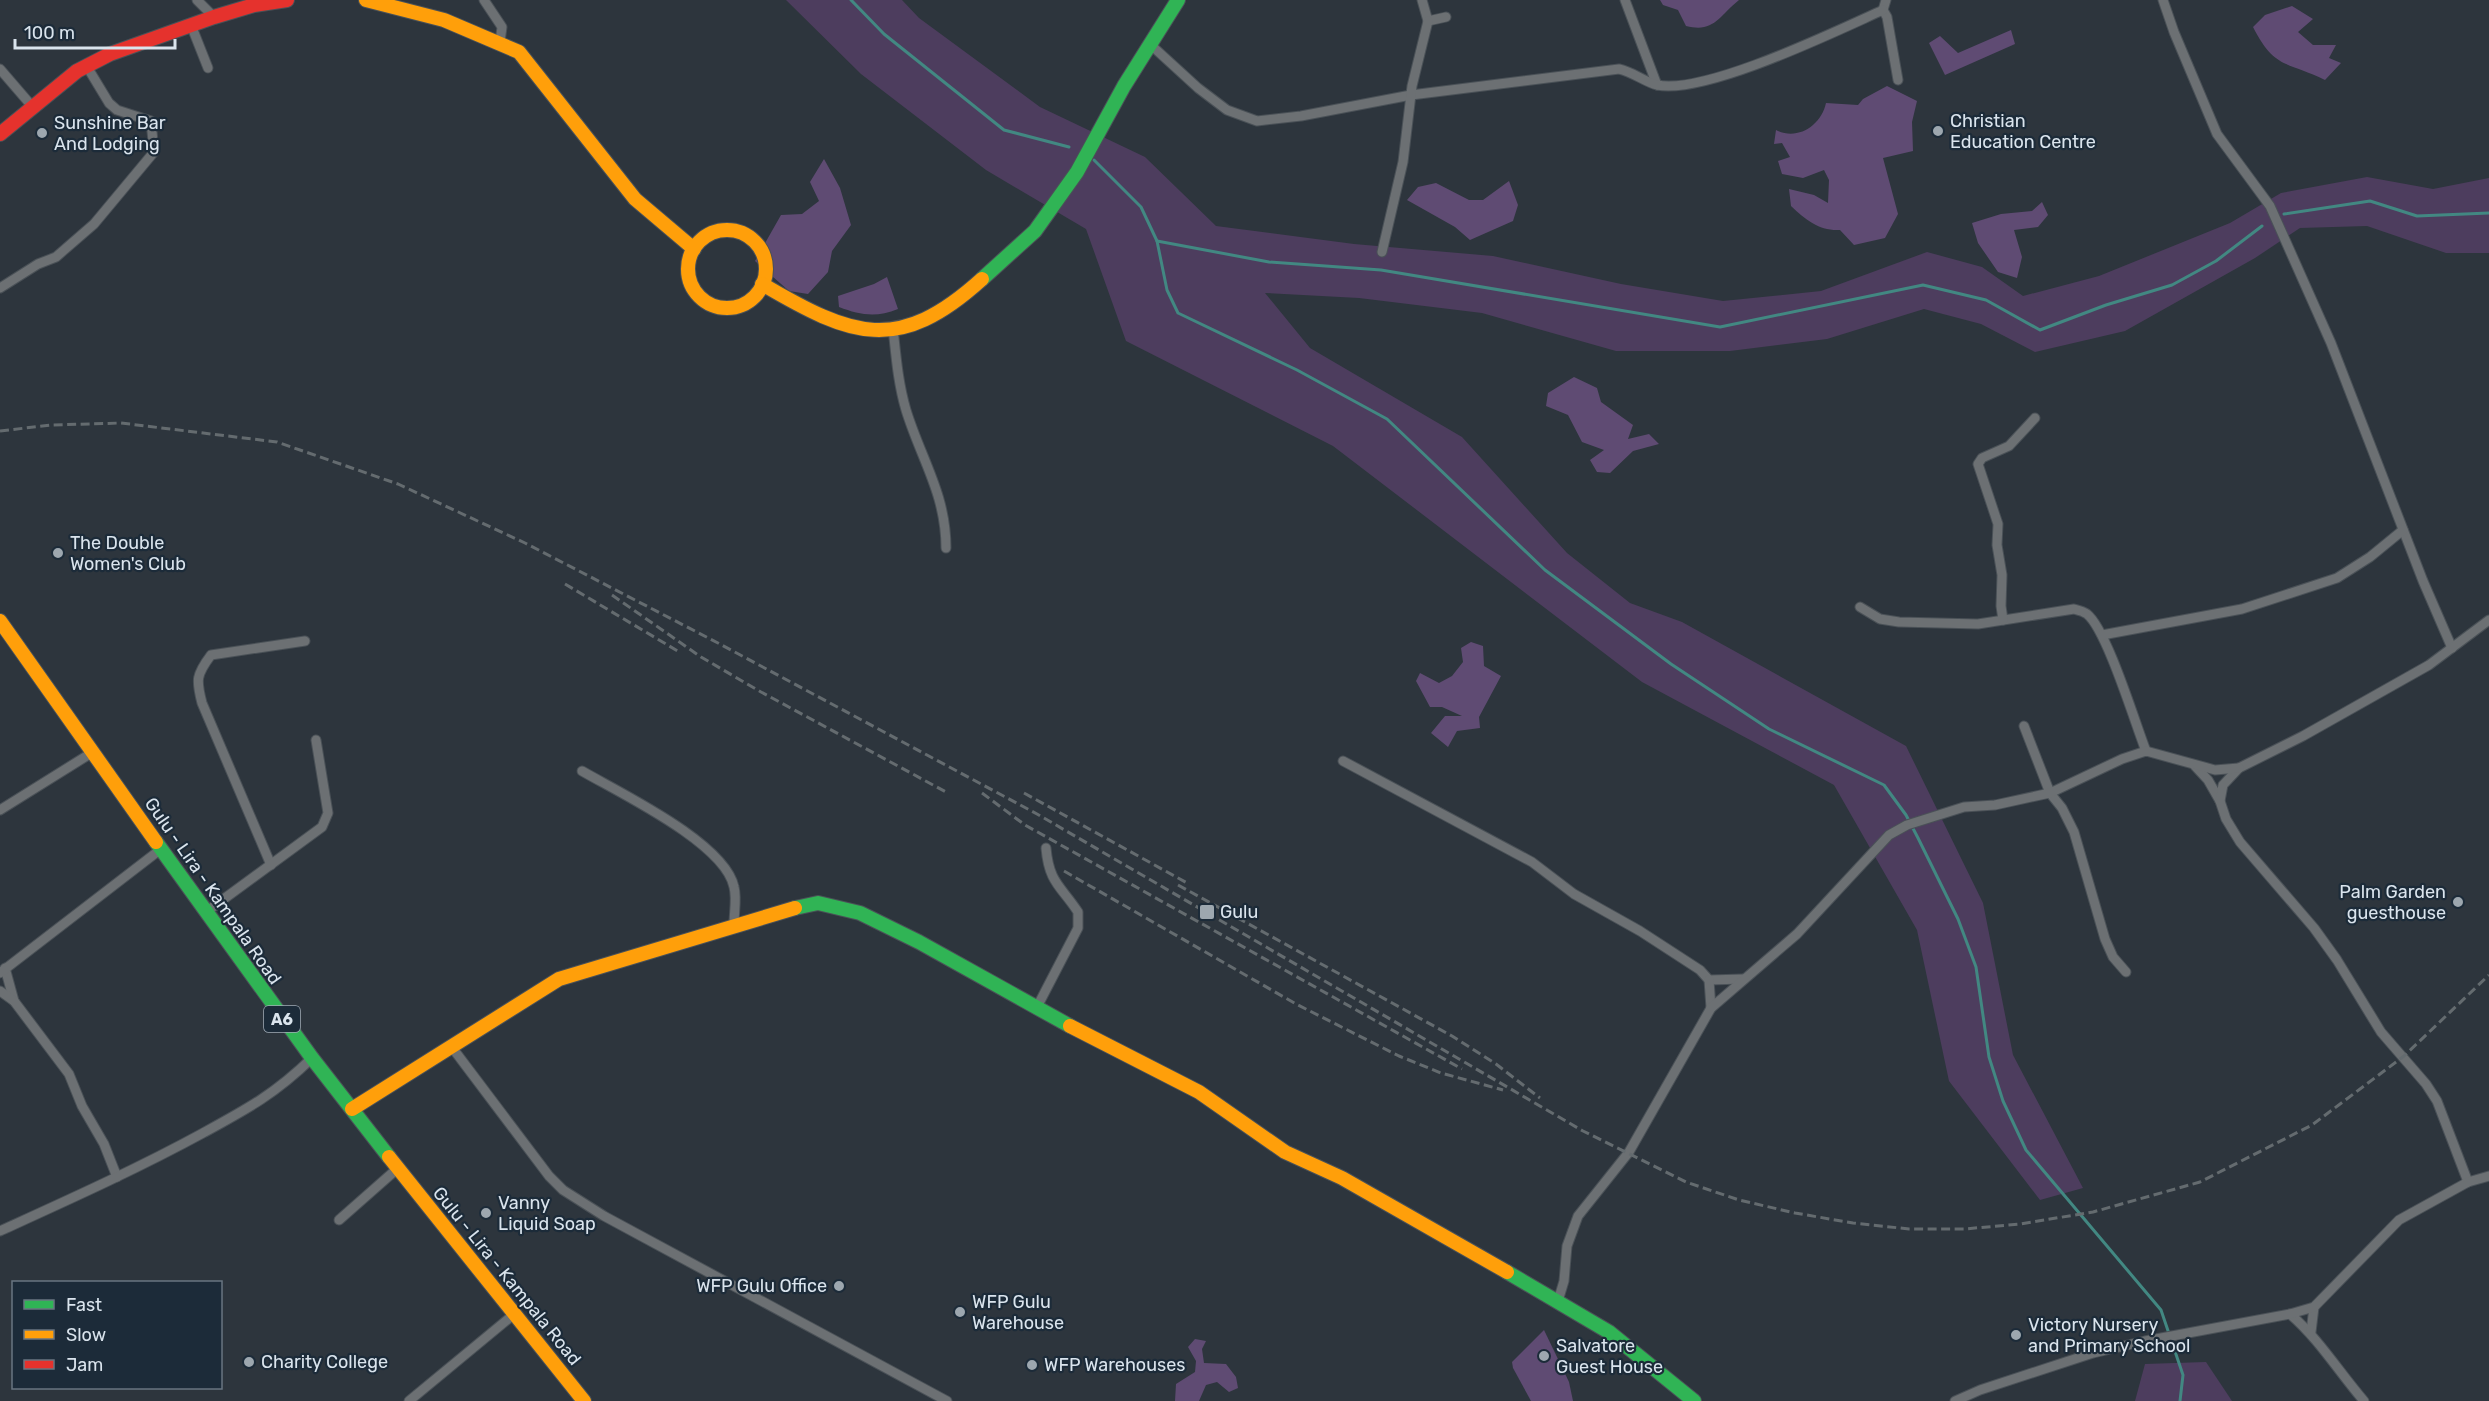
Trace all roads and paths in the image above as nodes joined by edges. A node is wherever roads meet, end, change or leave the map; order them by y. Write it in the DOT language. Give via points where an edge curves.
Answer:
graph roads {
  1 [pos="197,0"];
  2 [pos="286,0"];
  3 [pos="366,0"];
  4 [pos="484,0"];
  5 [pos="1178,0"];
  6 [pos="1422,0"];
  7 [pos="1625,0"];
  8 [pos="2163,0"];
  9 [pos="257,2"];
  10 [pos="1885,5"];
  11 [pos="214,17"];
  12 [pos="1446,17"];
  13 [pos="1428,21"];
  14 [pos="192,25"];
  15 [pos="500,42"];
  16 [pos="1151,45"];
  17 [pos="86,65"];
  18 [pos="208,68"];
  19 [pos="0,69"];
  20 [pos="1898,80"];
  21 [pos="1657,85"];
  22 [pos="1411,95"];
  23 [pos="32,105"];
  24 [pos="0,134"];
  25 [pos="694,249"];
  26 [pos="1382,252"];
  27 [pos="762,284"];
  28 [pos="0,288"];
  29 [pos="892,328"];
  30 [pos="2035,418"];
  31 [pos="2403,530"];
  32 [pos="946,548"];
  33 [pos="1860,607"];
  34 [pos="2003,620"];
  35 [pos="2489,620"];
  36 [pos="0,621"];
  37 [pos="2102,635"];
  38 [pos="305,641"];
  39 [pos="2452,648"];
  40 [pos="2024,726"];
  41 [pos="316,740"];
  42 [pos="2146,751"];
  43 [pos="93,752"];
  44 [pos="1343,761"];
  45 [pos="2193,764"];
  46 [pos="2239,768"];
  47 [pos="582,771"];
  48 [pos="2050,793"];
  49 [pos="2220,801"];
  50 [pos="0,810"];
  51 [pos="1046,848"];
  52 [pos="161,849"];
  53 [pos="272,865"];
  54 [pos="206,912"];
  55 [pos="734,924"];
  56 [pos="3,970"];
  57 [pos="2126,972"];
  58 [pos="1743,979"];
  59 [pos="1709,980"];
  60 [pos="0,990"];
  61 [pos="14,1001"];
  62 [pos="1711,1008"];
  63 [pos="1036,1009"];
  64 [pos="451,1046"];
  65 [pos="312,1058"];
  66 [pos="352,1109"];
  67 [pos="398,1168"];
  68 [pos="2489,1176"];
  69 [pos="117,1177"];
  70 [pos="2468,1182"];
  71 [pos="339,1220"];
  72 [pos="0,1231"];
  73 [pos="1558,1301"];
  74 [pos="2314,1307"];
  75 [pos="2290,1314"];
  76 [pos="513,1315"];
  77 [pos="2311,1332"];
  78 [pos="409,1401"];
  79 [pos="584,1401"];
  80 [pos="947,1401"];
  81 [pos="1694,1401"];
  82 [pos="1955,1401"];
  83 [pos="2364,1401"];
  1 -- 11 [label="street"];
  2 -- 9 [label="street"];
  3 -- 15 [label="street" via="410,8"];
  4 -- 15 [label="street" via="502,27"];
  5 -- 16 [label="street"];
  6 -- 13 [label="street"];
  7 -- 21 [label="street"];
  8 -- 31 [label="street" via="2217,134 2270,206 2331,343"];
  9 -- 11 [label="street"];
  10 -- 20 [label="street"];
  10 -- 21 [label="street" via="1774,58 1687,85"];
  11 -- 14 [label="street"];
  12 -- 13 [label="street"];
  13 -- 22 [label="street"];
  14 -- 17 [label="street"];
  14 -- 18 [label="street"];
  15 -- 25 [label="street" via="519,52 635,199"];
  16 -- 22 [label="street" via="1227,110 1257,121"];
  16 -- 29 [label="street" via="1077,172 1035,231 953,305 918,323"];
  17 -- 23 [label="street"];
  17 -- 28 [label="street" via="117,110 151,121 154,152 89,228 56,256"];
  19 -- 23 [label="street"];
  21 -- 22 [label="street" via="1619,69"];
  22 -- 26 [label="street" via="1403,162"];
  23 -- 24 [label="street"];
  25 -- 27 [label="street" via="714,232 734,230 753,239 764,256 766,276"];
  25 -- 27 [label="street" via="688,262 689,282 701,299 719,308 740,306 757,295"];
  27 -- 29 [label="street" via="844,326"];
  29 -- 32 [label="street" via="900,389 936,486 946,525"];
  30 -- 34 [label="street" via="2009,446 1982,458 1978,464 1998,524"];
  31 -- 37 [label="street" via="2337,578 2242,609"];
  31 -- 39 [label="street"];
  33 -- 34 [label="street" via="1880,619 1899,622 1978,624"];
  34 -- 37 [label="street" via="2074,609 2088,614"];
  35 -- 39 [label="street"];
  36 -- 43 [label="street, Gulu - Lira - Kampala Road / A6"];
  37 -- 42 [label="street"];
  38 -- 53 [label="street" via="211,655 197,682 202,704"];
  39 -- 46 [label="street" via="2357,706"];
  40 -- 48 [label="street"];
  41 -- 53 [label="street" via="328,813 322,827"];
  42 -- 45 [label="street"];
  42 -- 48 [label="street"];
  43 -- 50 [label="street"];
  43 -- 52 [label="street, Gulu - Lira - Kampala Road / A6"];
  44 -- 59 [label="street" via="1532,862 1574,894 1640,931"];
  45 -- 46 [label="street" via="2215,770"];
  45 -- 49 [label="street"];
  46 -- 49 [label="street" via="2223,784"];
  47 -- 55 [label="street" via="669,822 724,863 734,887"];
  48 -- 57 [label="street" via="2074,832 2105,939"];
  48 -- 58 [label="street" via="1995,805 1964,807 1906,825 1889,835 1797,934"];
  49 -- 70 [label="street" via="2240,842 2314,928 2381,1032 2426,1084 2437,1101"];
  51 -- 63 [label="street" via="1055,884 1078,912 1078,928"];
  52 -- 54 [label="street, Gulu - Lira - Kampala Road / A6"];
  52 -- 56 [label="street"];
  53 -- 54 [label="street"];
  54 -- 65 [label="street, Gulu - Lira - Kampala Road / A6"];
  55 -- 63 [label="street" via="818,903 845,908 919,942"];
  55 -- 64 [label="street" via="560,979"];
  56 -- 61 [label="street"];
  58 -- 59 [label="street"];
  58 -- 62 [label="street"];
  59 -- 62 [label="street"];
  60 -- 61 [label="street"];
  61 -- 69 [label="street" via="69,1074"];
  62 -- 73 [label="street" via="1629,1152 1578,1216 1567,1246"];
  63 -- 73 [label="street" via="1199,1092 1285,1152 1342,1178"];
  64 -- 66 [label="street"];
  64 -- 80 [label="street" via="563,1190 604,1216"];
  65 -- 66 [label="street, Gulu - Lira - Kampala Road / A6"];
  65 -- 69 [label="street" via="266,1098"];
  66 -- 67 [label="street, Gulu - Lira - Kampala Road / A6"];
  67 -- 71 [label="street"];
  67 -- 76 [label="street, Gulu - Lira - Kampala Road / A6"];
  68 -- 70 [label="street"];
  69 -- 72 [label="street"];
  70 -- 74 [label="street" via="2399,1220"];
  73 -- 81 [label="street" via="1609,1332"];
  74 -- 75 [label="street"];
  74 -- 77 [label="street"];
  75 -- 77 [label="street"];
  75 -- 82 [label="street" via="2093,1353"];
  76 -- 78 [label="street"];
  76 -- 79 [label="street, Gulu - Lira - Kampala Road / A6"];
  77 -- 83 [label="street"];
}
